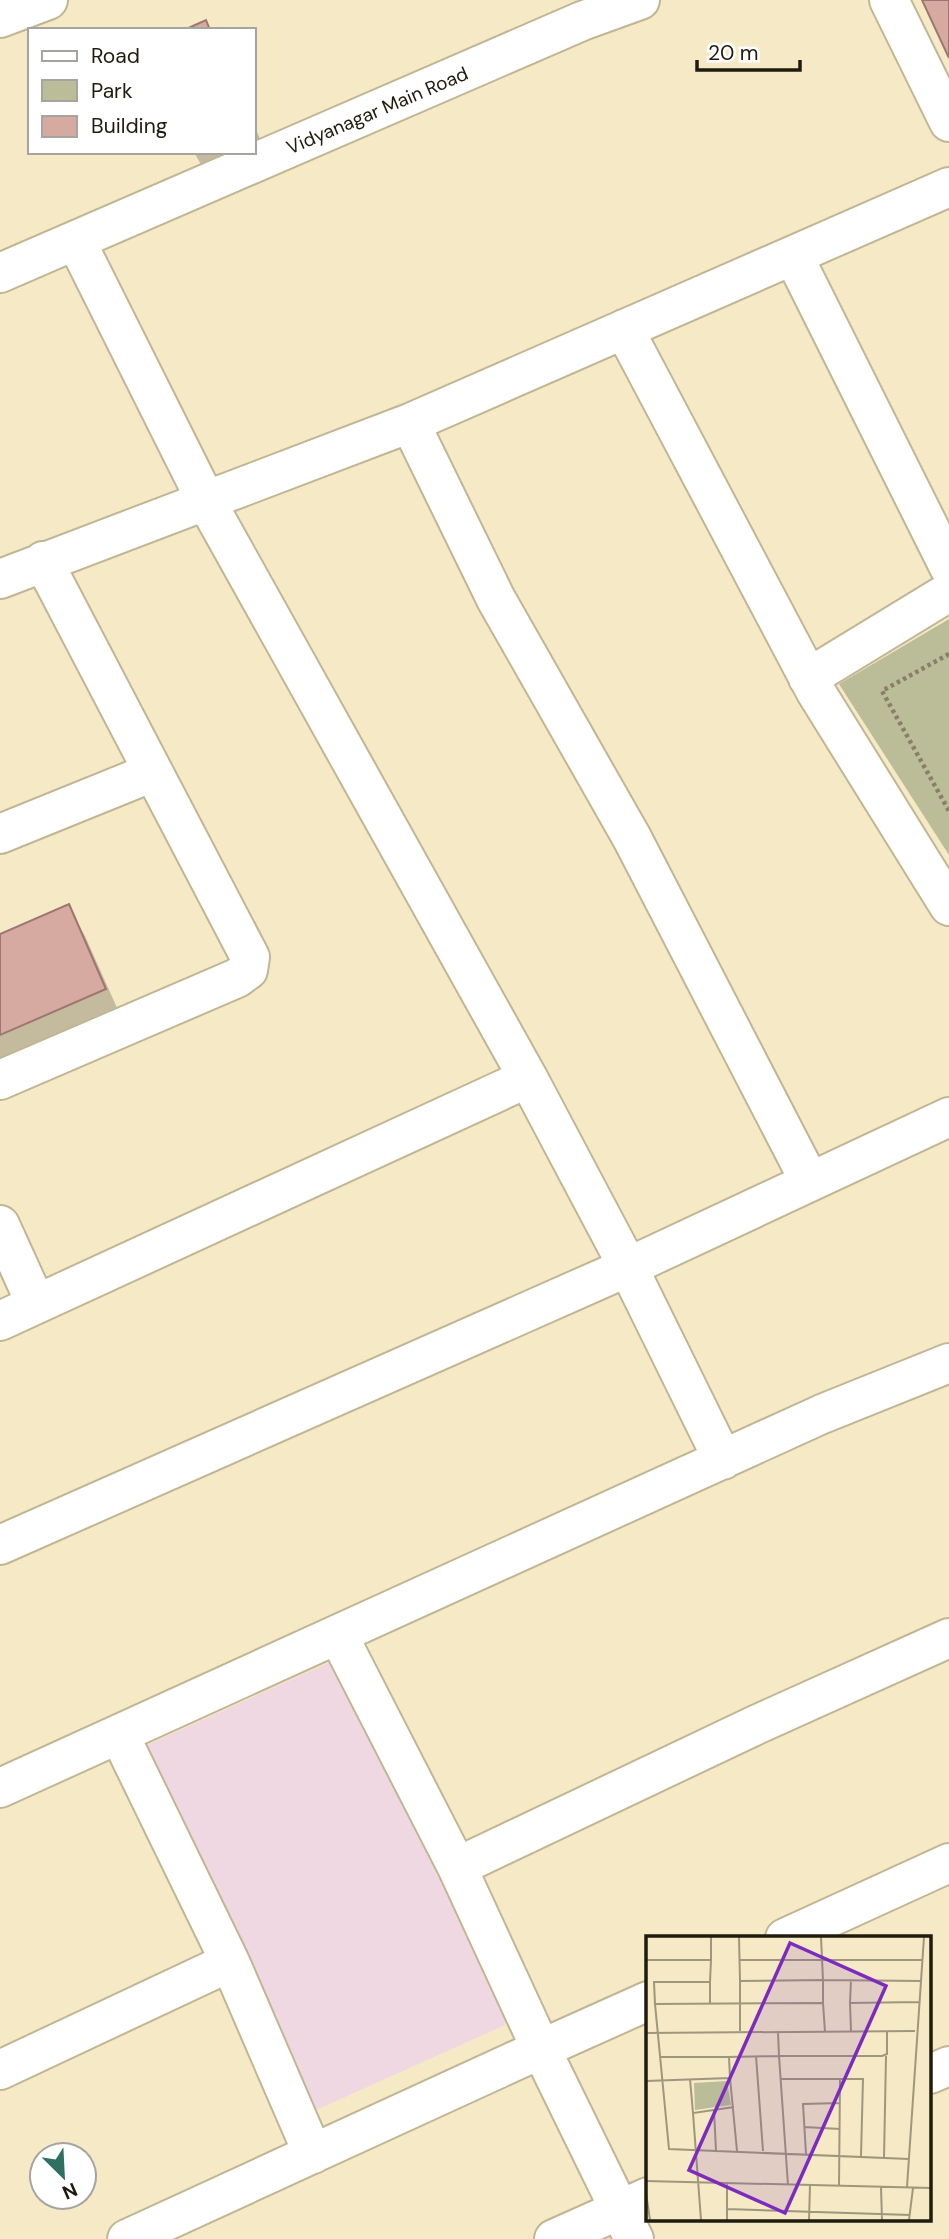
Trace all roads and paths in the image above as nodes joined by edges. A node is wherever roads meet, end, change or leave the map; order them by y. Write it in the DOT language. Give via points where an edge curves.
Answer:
graph roads {
  1 [pos="48,0"];
  2 [pos="640,0"];
  3 [pos="889,0"];
  4 [pos="577,11"];
  5 [pos="0,18"];
  6 [pos="949,122"];
  7 [pos="949,187"];
  8 [pos="76,241"];
  9 [pos="794,257"];
  10 [pos="0,273"];
  11 [pos="624,329"];
  12 [pos="410,423"];
  13 [pos="206,501"];
  14 [pos="43,561"];
  15 [pos="949,567"];
  16 [pos="0,579"];
  17 [pos="949,592"];
  18 [pos="949,653"];
  19 [pos="808,678"];
  20 [pos="153,772"];
  21 [pos="949,811"];
  22 [pos="0,834"];
  23 [pos="949,906"];
  24 [pos="528,1078"];
  25 [pos="0,1080"];
  26 [pos="949,1116"];
  27 [pos="810,1182"];
  28 [pos="0,1225"];
  29 [pos="628,1267"];
  30 [pos="36,1304"];
  31 [pos="0,1321"];
  32 [pos="949,1363"];
  33 [pos="723,1460"];
  34 [pos="0,1545"];
  35 [pos="338,1635"];
  36 [pos="949,1638"];
  37 [pos="119,1734"];
  38 [pos="0,1788"];
  39 [pos="949,1863"];
  40 [pos="457,1867"];
  41 [pos="789,1936"];
  42 [pos="230,1962"];
  43 [pos="646,2002"];
  44 [pos="541,2049"];
  45 [pos="949,2066"];
  46 [pos="0,2070"];
  47 [pos="932,2073"];
  48 [pos="313,2154"];
  49 [pos="634,2215"];
  50 [pos="127,2239"];
  51 [pos="554,2239"];
  1 -- 5 [label="street"];
  2 -- 4 [label="street, Vidyanagar Main Road"];
  3 -- 6 [label="street"];
  4 -- 8 [label="street, Vidyanagar Main Road"];
  7 -- 9 [label="street"];
  8 -- 10 [label="street, Vidyanagar Main Road"];
  8 -- 13 [label="street"];
  9 -- 11 [label="street"];
  9 -- 15 [label="street"];
  11 -- 12 [label="street"];
  11 -- 19 [label="street"];
  12 -- 13 [label="street"];
  12 -- 27 [label="street" via="496,599 632,838"];
  13 -- 14 [label="street"];
  13 -- 24 [label="street"];
  14 -- 16 [label="street"];
  14 -- 20 [label="street"];
  17 -- 19 [label="street"];
  18 -- 21 [label="path" via="882,691"];
  19 -- 23 [label="street"];
  20 -- 22 [label="street"];
  20 -- 25 [label="street" via="250,957 248,970"];
  24 -- 29 [label="street"];
  24 -- 30 [label="street"];
  26 -- 27 [label="street"];
  27 -- 29 [label="street"];
  28 -- 30 [label="street"];
  29 -- 33 [label="street"];
  29 -- 34 [label="street"];
  30 -- 31 [label="street"];
  32 -- 33 [label="street"];
  33 -- 35 [label="street"];
  35 -- 37 [label="street"];
  35 -- 40 [label="street"];
  36 -- 40 [label="street"];
  37 -- 38 [label="street"];
  37 -- 42 [label="street"];
  39 -- 41 [label="street"];
  40 -- 44 [label="street"];
  42 -- 46 [label="street"];
  42 -- 48 [label="street"];
  43 -- 44 [label="street"];
  44 -- 48 [label="street"];
  44 -- 49 [label="street"];
  45 -- 47 [label="street"];
  48 -- 50 [label="street"];
  49 -- 51 [label="street"];
}
